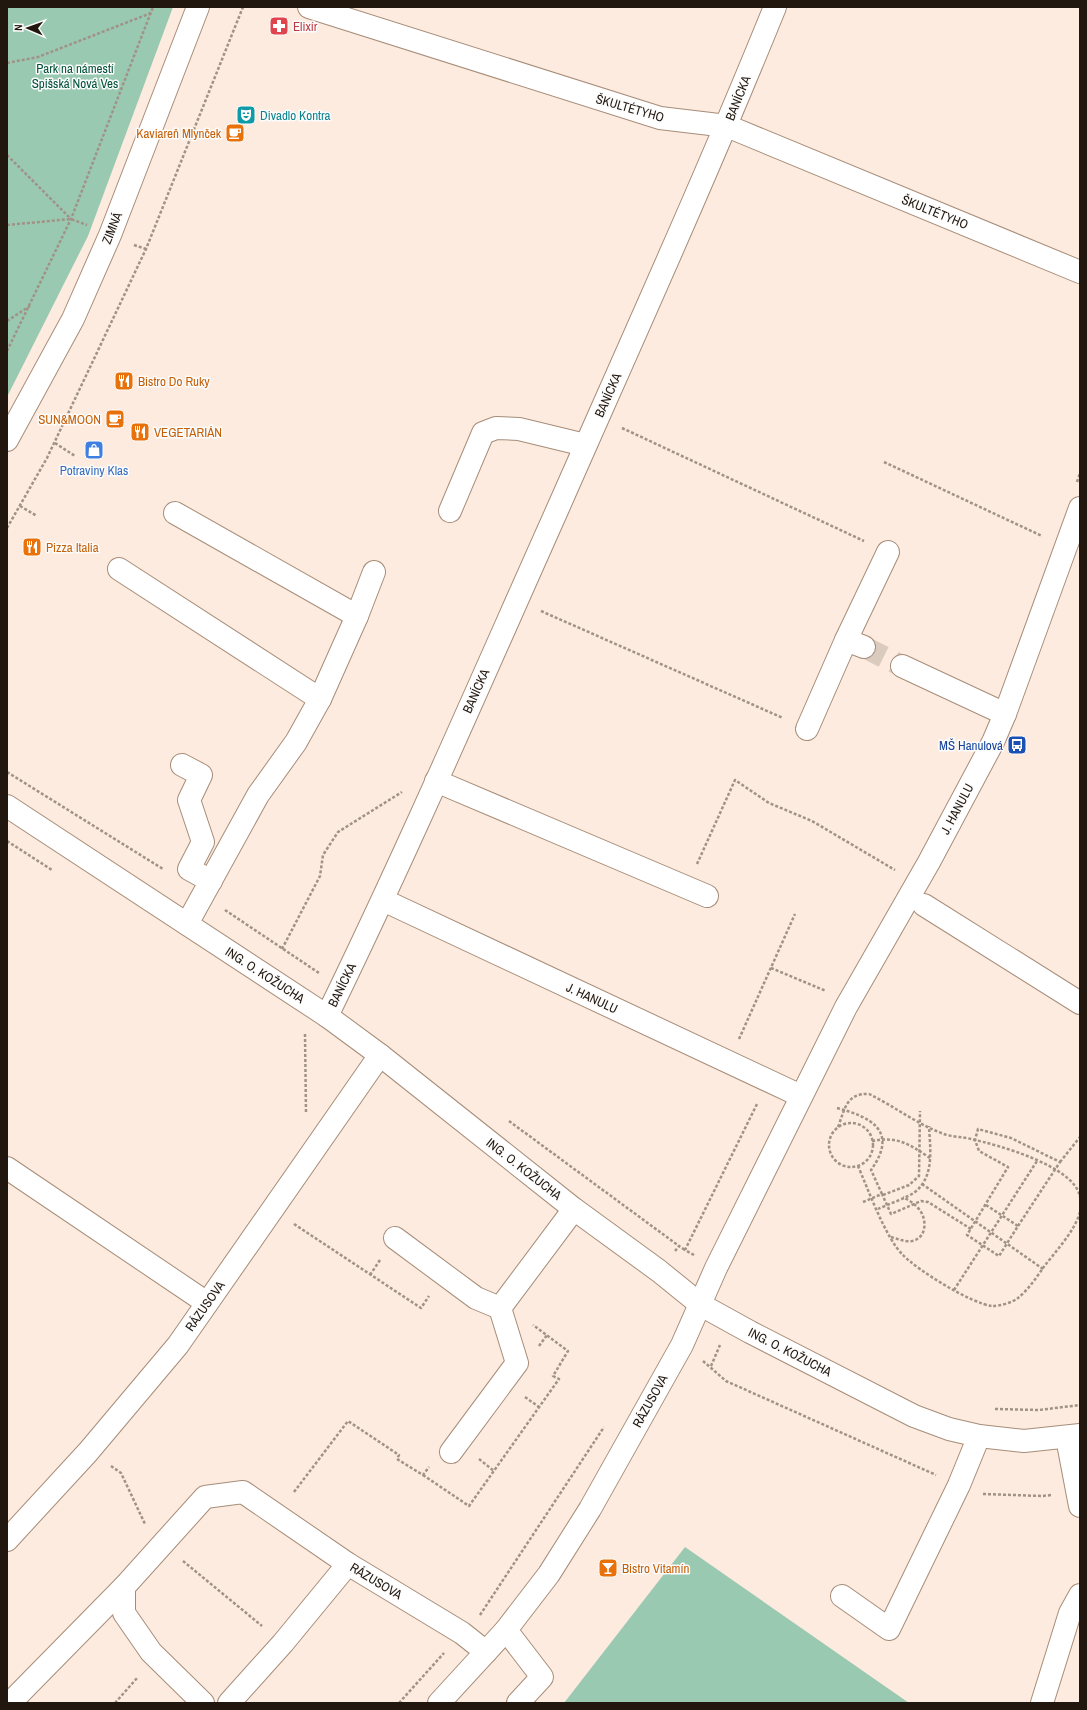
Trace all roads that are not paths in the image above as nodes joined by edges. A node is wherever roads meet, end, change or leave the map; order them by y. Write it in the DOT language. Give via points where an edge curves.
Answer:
graph roads {
  1 [pos="198,7"];
  2 [pos="309,7"];
  3 [pos="775,7"];
  4 [pos="727,126"];
  5 [pos="1080,272"];
  6 [pos="7,440"];
  7 [pos="585,445"];
  8 [pos="1080,508"];
  9 [pos="450,511"];
  10 [pos="175,513"];
  11 [pos="888,552"];
  12 [pos="119,569"];
  13 [pos="374,572"];
  14 [pos="357,616"];
  15 [pos="902,666"];
  16 [pos="320,699"];
  17 [pos="1005,714"];
  18 [pos="807,729"];
  19 [pos="182,765"];
  20 [pos="436,781"];
  21 [pos="7,806"];
  22 [pos="211,881"];
  23 [pos="707,896"];
  24 [pos="383,900"];
  25 [pos="924,905"];
  26 [pos="187,924"];
  27 [pos="1080,1003"];
  28 [pos="327,1016"];
  29 [pos="380,1055"];
  30 [pos="801,1096"];
  31 [pos="7,1168"];
  32 [pos="574,1209"];
  33 [pos="395,1238"];
  34 [pos="207,1303"];
  35 [pos="701,1305"];
  36 [pos="500,1308"];
  37 [pos="979,1436"];
  38 [pos="1074,1436"];
  39 [pos="451,1452"];
  40 [pos="1079,1498"];
  41 [pos="7,1539"];
  42 [pos="348,1564"];
  43 [pos="124,1587"];
  44 [pos="1080,1595"];
  45 [pos="842,1596"];
  46 [pos="506,1630"];
  47 [pos="486,1652"];
  48 [pos="10,1703"];
  49 [pos="203,1703"];
  50 [pos="229,1703"];
  51 [pos="439,1703"];
  52 [pos="518,1703"];
  53 [pos="1042,1703"];
  1 -- 6 [label="street, ZIMNÁ" via="110,235 73,319"];
  2 -- 4 [label="street, ŠKULTÉTYHO" via="660,118"];
  3 -- 4 [label="street, BANÍCKA"];
  4 -- 5 [label="street, ŠKULTÉTYHO"];
  4 -- 7 [label="street, BANÍCKA"];
  7 -- 9 [label="street" via="519,429 496,428 483,433"];
  7 -- 20 [label="street, BANÍCKA"];
  8 -- 17 [label="street, J. HANULU"];
  10 -- 14 [label="street"];
  11 -- 18 [label="street" via="855,644"];
  12 -- 16 [label="street"];
  13 -- 14 [label="street"];
  14 -- 16 [label="street"];
  15 -- 17 [label="street"];
  16 -- 22 [label="street" via="296,742 258,795"];
  17 -- 30 [label="street, J. HANULU" via="968,790 846,1007"];
  19 -- 22 [label="street" via="201,775 189,800 203,842 189,869"];
  20 -- 23 [label="street"];
  20 -- 24 [label="street, BANÍCKA"];
  21 -- 26 [label="street, ING. O. KOŽUCHA"];
  22 -- 26 [label="street"];
  24 -- 28 [label="street, BANÍCKA"];
  24 -- 30 [label="street, J. HANULU"];
  25 -- 27 [label="street"];
  26 -- 28 [label="street, ING. O. KOŽUCHA"];
  28 -- 29 [label="street, ING. O. KOŽUCHA"];
  29 -- 32 [label="street, ING. O. KOŽUCHA"];
  29 -- 34 [label="street, RÁZUSOVA"];
  30 -- 35 [label="street, J. HANULU" via="716,1268"];
  31 -- 34 [label="street"];
  32 -- 35 [label="street, ING. O. KOŽUCHA"];
  32 -- 36 [label="street"];
  33 -- 36 [label="street" via="476,1298"];
  34 -- 41 [label="street, RÁZUSOVA" via="178,1345 88,1452"];
  35 -- 37 [label="street, ING. O. KOŽUCHA" via="914,1416 949,1429"];
  35 -- 46 [label="street, RÁZUSOVA" via="682,1345 590,1509 549,1574"];
  36 -- 39 [label="street" via="517,1363"];
  37 -- 38 [label="street, ING. O. KOŽUCHA" via="1024,1440"];
  37 -- 45 [label="street" via="959,1485 889,1629"];
  38 -- 40 [label="street"];
  42 -- 43 [label="street, RÁZUSOVA" via="243,1492 205,1497"];
  42 -- 47 [label="street, RÁZUSOVA" via="462,1633"];
  42 -- 50 [label="street" via="283,1643"];
  43 -- 48 [label="street, RÁZUSOVA"];
  43 -- 49 [label="street" via="124,1614 156,1657"];
  44 -- 53 [label="street" via="1070,1613"];
  46 -- 47 [label="street, RÁZUSOVA"];
  46 -- 52 [label="street" via="542,1677"];
  47 -- 51 [label="street, RÁZUSOVA"];
}
